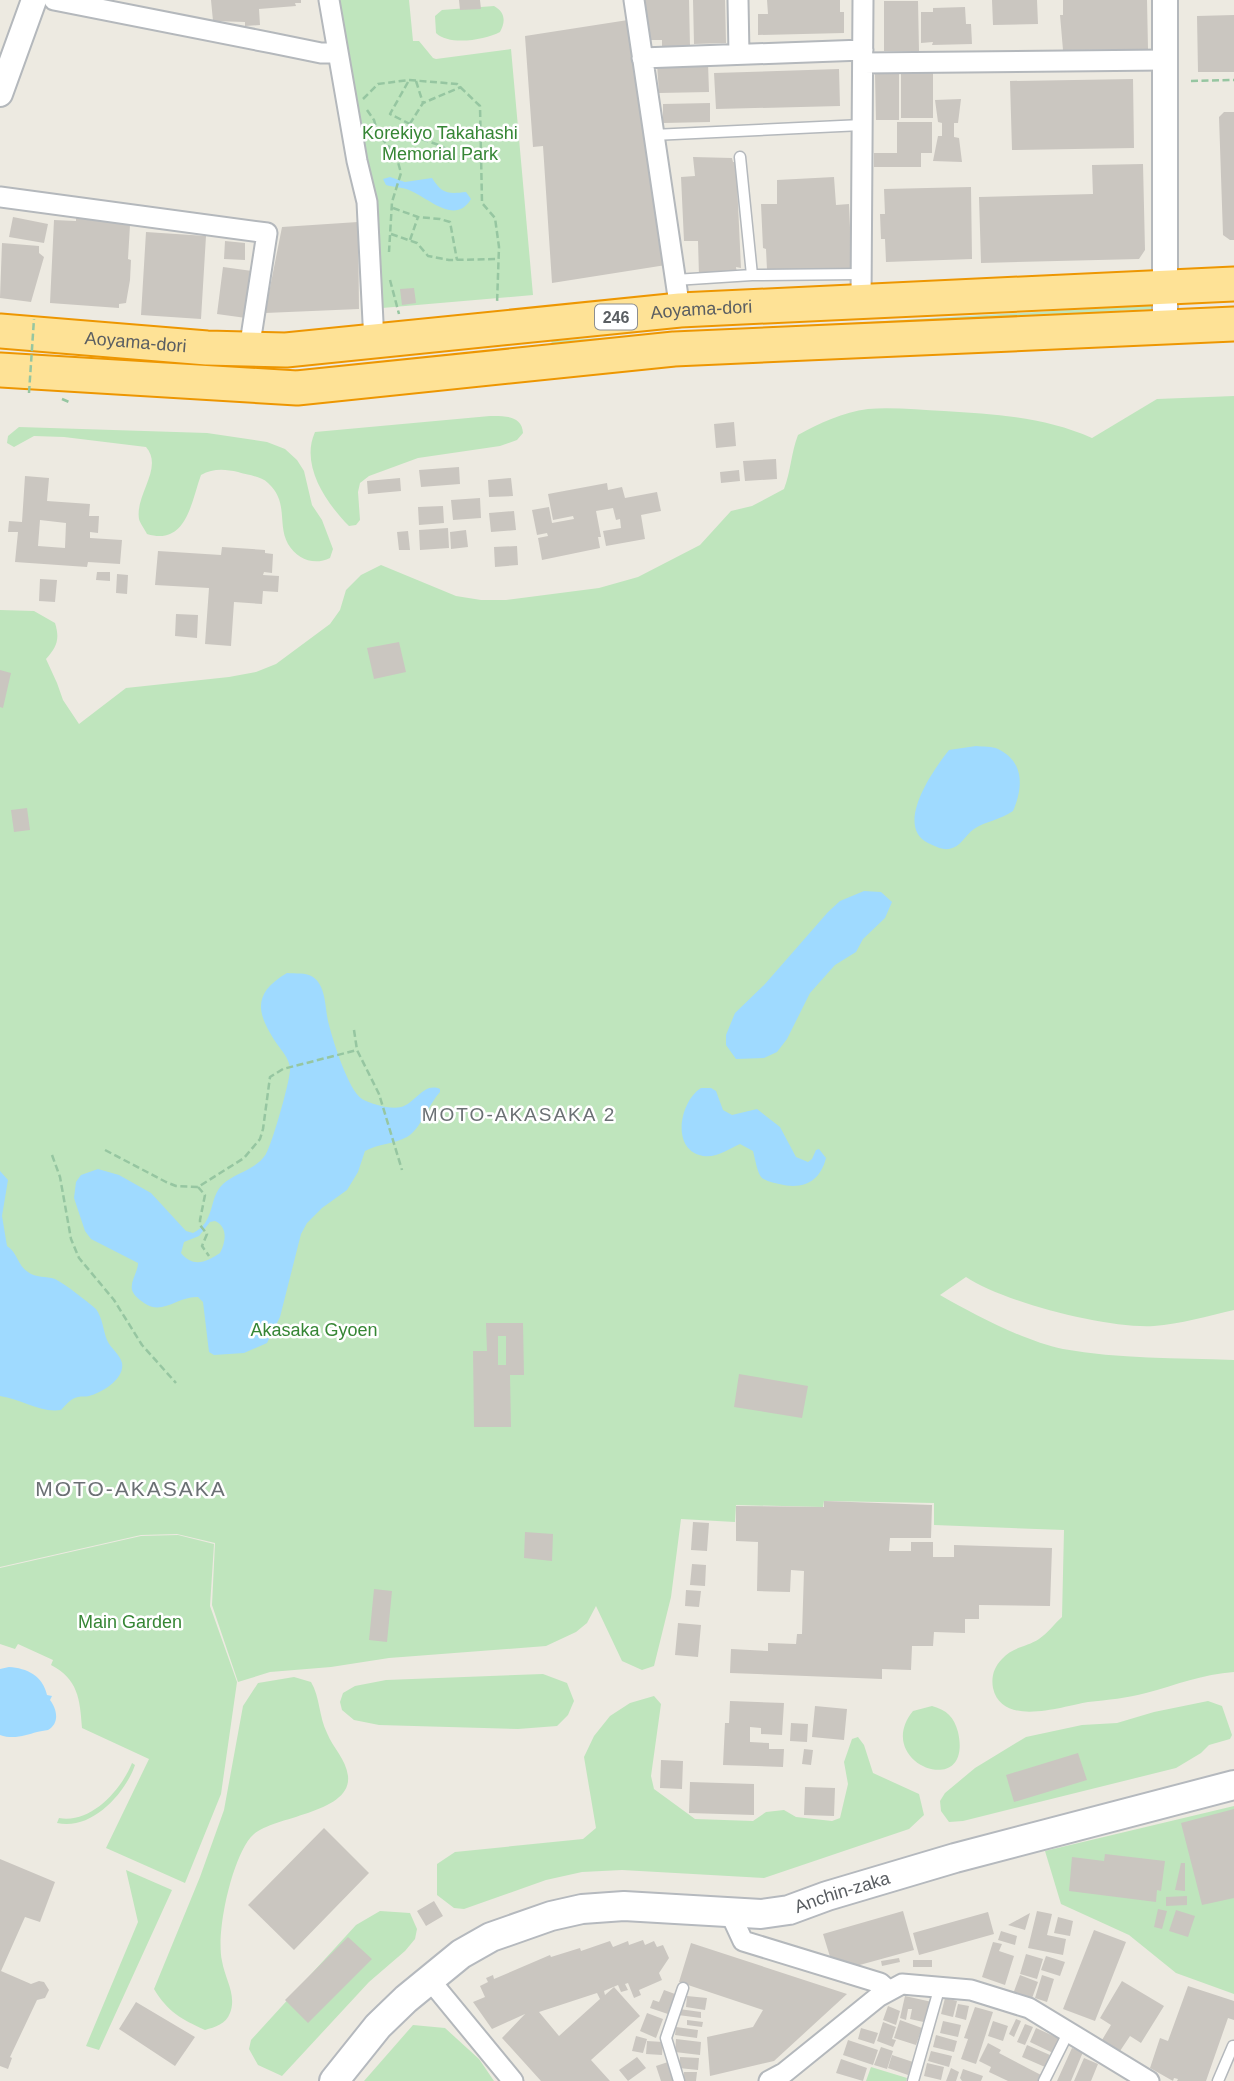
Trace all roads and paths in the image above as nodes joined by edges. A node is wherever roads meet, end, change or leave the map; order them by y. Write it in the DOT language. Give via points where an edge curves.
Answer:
graph roads {
  1 [pos="34,0"];
  2 [pos="54,0"];
  3 [pos="329,0"];
  4 [pos="634,0"];
  5 [pos="738,0"];
  6 [pos="863,0"];
  7 [pos="1165,0"];
  8 [pos="1178,0"];
  9 [pos="337,53"];
  10 [pos="739,54"];
  11 [pos="863,57"];
  12 [pos="642,58"];
  13 [pos="1164,60"];
  14 [pos="409,80"];
  15 [pos="1234,80"];
  16 [pos="416,81"];
  17 [pos="1191,81"];
  18 [pos="461,87"];
  19 [pos="1,90"];
  20 [pos="423,103"];
  21 [pos="411,124"];
  22 [pos="862,125"];
  23 [pos="404,134"];
  24 [pos="653,135"];
  25 [pos="381,137"];
  26 [pos="740,157"];
  27 [pos="480,159"];
  28 [pos="0,197"];
  29 [pos="392,207"];
  30 [pos="418,217"];
  31 [pos="390,234"];
  32 [pos="410,240"];
  33 [pos="389,258"];
  34 [pos="498,259"];
  35 [pos="457,260"];
  36 [pos="752,275"];
  37 [pos="389,277"];
  38 [pos="1234,285"];
  39 [pos="1171,287"];
  40 [pos="861,288"];
  41 [pos="677,295"];
  42 [pos="497,304"];
  43 [pos="399,314"];
  44 [pos="34,319"];
  45 [pos="1234,324"];
  46 [pos="1171,327"];
  47 [pos="0,331"];
  48 [pos="374,342"];
  49 [pos="249,350"];
  50 [pos="0,370"];
  51 [pos="29,393"];
  52 [pos="354,1030"];
  53 [pos="357,1050"];
  54 [pos="105,1150"];
  55 [pos="52,1155"];
  56 [pos="402,1170"];
  57 [pos="198,1187"];
  58 [pos="209,1256"];
  59 [pos="176,1383"];
  60 [pos="1234,1785"];
  61 [pos="730,1913"];
  62 [pos="429,1979"];
  63 [pos="940,1986"];
  64 [pos="683,1988"];
  65 [pos="888,1990"];
  66 [pos="1069,2031"];
  67 [pos="1233,2046"];
  68 [pos="334,2081"];
  69 [pos="513,2081"];
  70 [pos="679,2081"];
  71 [pos="769,2081"];
  72 [pos="913,2081"];
  73 [pos="1044,2081"];
  74 [pos="1149,2081"];
  75 [pos="1218,2081"];
  1 -- 19 [label="street"];
  2 -- 9 [label="street"];
  3 -- 9 [label="street"];
  4 -- 12 [label="street"];
  5 -- 10 [label="street"];
  6 -- 11 [label="street"];
  7 -- 13 [label="street"];
  8 -- 39 [label="street"];
  9 -- 48 [label="street" via="367,202"];
  10 -- 11 [label="street"];
  10 -- 12 [label="street"];
  11 -- 13 [label="street"];
  11 -- 22 [label="street"];
  12 -- 24 [label="street"];
  13 -- 39 [label="street"];
  14 -- 16 [label="path"];
  14 -- 21 [label="path" via="390,114"];
  14 -- 25 [label="path" via="378,84 361,101"];
  15 -- 17 [label="path"];
  16 -- 18 [label="path"];
  16 -- 20 [label="path"];
  18 -- 20 [label="path"];
  18 -- 27 [label="path" via="480,106"];
  20 -- 21 [label="path"];
  21 -- 23 [label="path"];
  22 -- 24 [label="lane"];
  22 -- 40 [label="street"];
  23 -- 25 [label="path"];
  23 -- 27 [label="path" via="459,156"];
  24 -- 41 [label="street"];
  25 -- 29 [label="path" via="396,155 401,173"];
  26 -- 36 [label="lane"];
  27 -- 34 [label="path" via="482,203 495,218"];
  28 -- 49 [label="street" via="267,233"];
  29 -- 30 [label="path"];
  29 -- 31 [label="path"];
  30 -- 32 [label="path"];
  30 -- 35 [label="path" via="450,222"];
  31 -- 32 [label="path"];
  31 -- 33 [label="path"];
  32 -- 35 [label="path" via="428,256"];
  34 -- 35 [label="path"];
  34 -- 42 [label="path"];
  36 -- 40 [label="lane"];
  36 -- 41 [label="lane"];
  37 -- 43 [label="path"];
  38 -- 39 [label="highway, Aoyama-dori / 246"];
  39 -- 40 [label="highway, Aoyama-dori / 246"];
  39 -- 46 [label="street"];
  40 -- 41 [label="highway, Aoyama-dori / 246"];
  41 -- 48 [label="highway, Aoyama-dori / 246"];
  44 -- 51 [label="path, bridge"];
  45 -- 46 [label="highway, Aoyama-dori / 246"];
  46 -- 50 [label="highway, Aoyama-dori / 246" via="674,349 297,388"];
  47 -- 49 [label="highway, Aoyama-dori / 246"];
  48 -- 49 [label="highway, Aoyama-dori / 246"];
  52 -- 53 [label="path"];
  53 -- 56 [label="path" via="379,1094"];
  53 -- 57 [label="path" via="283,1069 271,1077 263,1129 252,1150"];
  54 -- 57 [label="path" via="176,1186"];
  55 -- 59 [label="path" via="79,1258 114,1300 142,1345"];
  57 -- 58 [label="path" via="205,1195 200,1225 207,1234 202,1246"];
  60 -- 61 [label="main road, Anchin-zaka" via="955,1858 789,1910"];
  61 -- 62 [label="main road, Anchin-zaka" via="624,1906 582,1909 491,1937"];
  61 -- 65 [label="street" via="743,1941 880,1983"];
  62 -- 68 [label="main road, Anchin-zaka" via="378,2026"];
  62 -- 69 [label="street"];
  63 -- 65 [label="street" via="902,1984"];
  63 -- 66 [label="street" via="971,1990 1029,2008"];
  63 -- 72 [label="lane"];
  64 -- 70 [label="lane" via="666,2038"];
  65 -- 71 [label="street"];
  66 -- 73 [label="lane"];
  66 -- 74 [label="street"];
  67 -- 75 [label="lane"];
}
